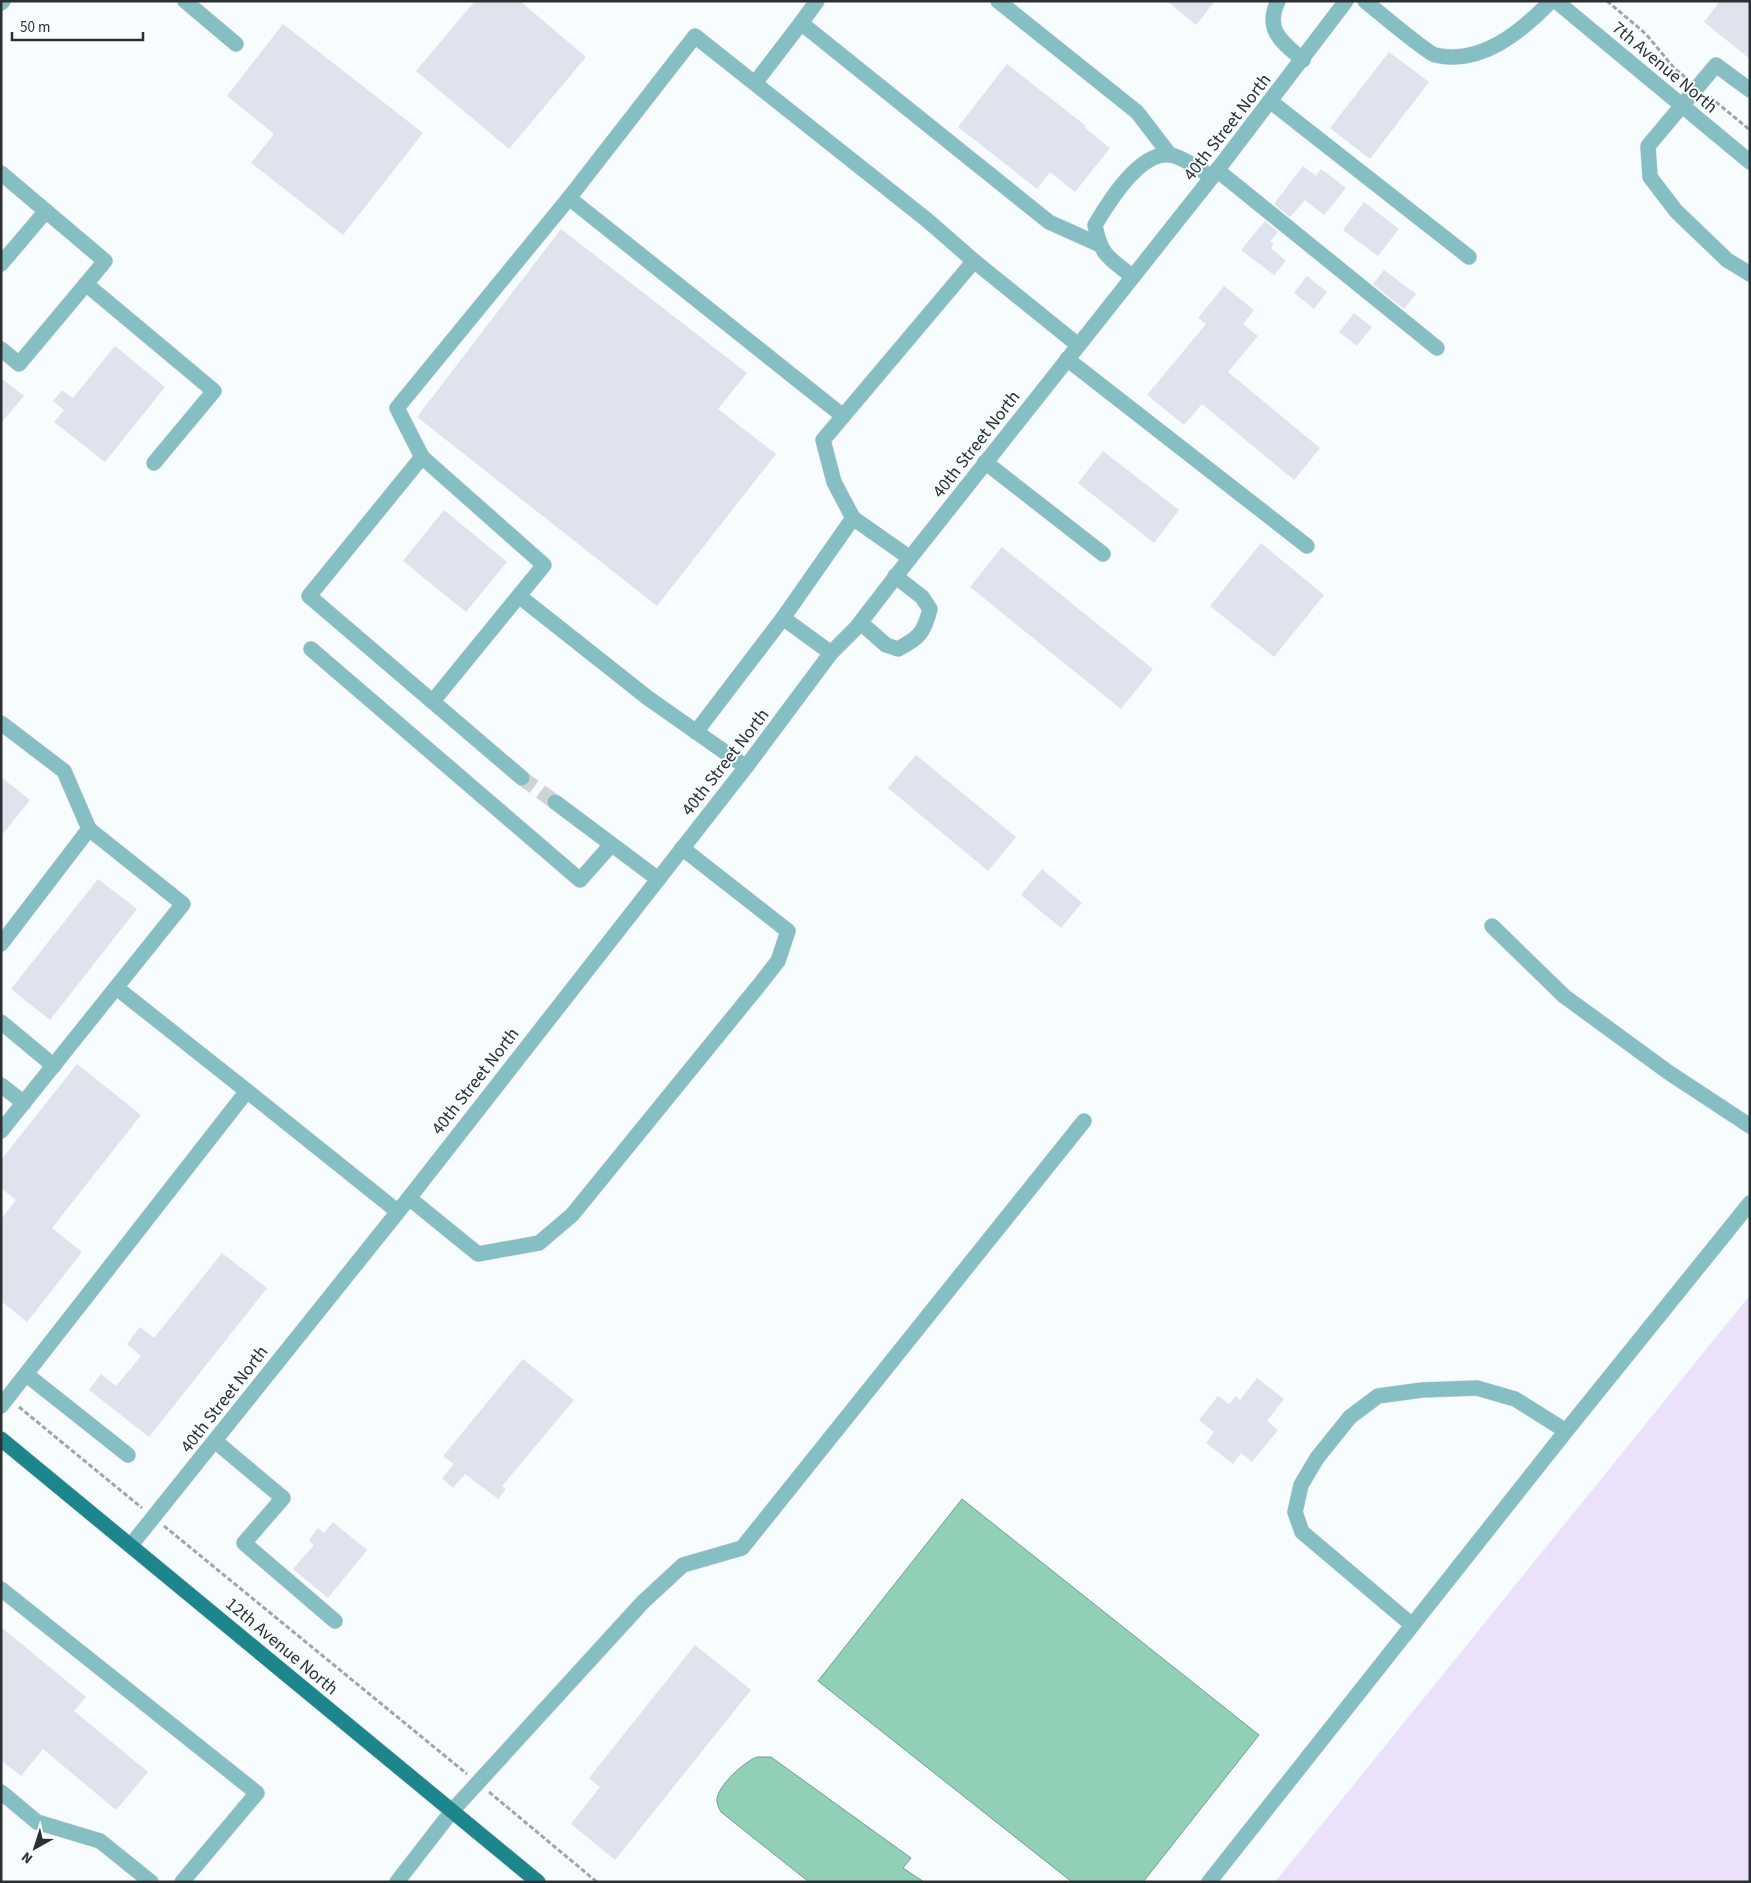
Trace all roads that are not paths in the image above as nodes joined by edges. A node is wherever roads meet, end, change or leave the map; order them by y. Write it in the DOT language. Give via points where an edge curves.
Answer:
graph roads {
  1 [pos="185,1"];
  2 [pos="817,1"];
  3 [pos="998,1"];
  4 [pos="1278,1"];
  5 [pos="1346,1"];
  6 [pos="1365,1"];
  7 [pos="1552,1"];
  8 [pos="1556,1"];
  9 [pos="801,23"];
  10 [pos="236,44"];
  11 [pos="1303,60"];
  12 [pos="754,83"];
  13 [pos="1750,90"];
  14 [pos="1270,101"];
  15 [pos="1683,105"];
  16 [pos="1170,155"];
  17 [pos="1750,162"];
  18 [pos="1,173"];
  19 [pos="1214,174"];
  20 [pos="570,198"];
  21 [pos="46,211"];
  22 [pos="1098,244"];
  23 [pos="1469,257"];
  24 [pos="974,261"];
  25 [pos="1,264"];
  26 [pos="1750,274"];
  27 [pos="1132,276"];
  28 [pos="86,284"];
  29 [pos="1078,345"];
  30 [pos="1437,348"];
  31 [pos="1,349"];
  32 [pos="1067,359"];
  33 [pos="843,416"];
  34 [pos="422,457"];
  35 [pos="986,462"];
  36 [pos="154,463"];
  37 [pos="853,518"];
  38 [pos="1307,546"];
  39 [pos="1103,554"];
  40 [pos="910,558"];
  41 [pos="895,576"];
  42 [pos="519,596"];
  43 [pos="783,618"];
  44 [pos="861,623"];
  45 [pos="311,649"];
  46 [pos="831,653"];
  47 [pos="433,701"];
  48 [pos="1,723"];
  49 [pos="696,732"];
  50 [pos="746,767"];
  51 [pos="522,778"];
  52 [pos="555,802"];
  53 [pos="89,829"];
  54 [pos="610,845"];
  55 [pos="682,848"];
  56 [pos="658,879"];
  57 [pos="1492,926"];
  58 [pos="1,944"];
  59 [pos="118,989"];
  60 [pos="1,1022"];
  61 [pos="54,1066"];
  62 [pos="1,1085"];
  63 [pos="247,1091"];
  64 [pos="24,1103"];
  65 [pos="1084,1121"];
  66 [pos="1750,1126"];
  67 [pos="1,1131"];
  68 [pos="409,1198"];
  69 [pos="1750,1203"];
  70 [pos="397,1211"];
  71 [pos="27,1375"];
  72 [pos="5,1402"];
  73 [pos="1566,1430"];
  74 [pos="1,1439"];
  75 [pos="215,1441"];
  76 [pos="128,1455"];
  77 [pos="132,1545"];
  78 [pos="1,1589"];
  79 [pos="335,1621"];
  80 [pos="1412,1626"];
  81 [pos="1,1792"];
  82 [pos="452,1811"];
  83 [pos="151,1882"];
  84 [pos="182,1882"];
  85 [pos="397,1882"];
  86 [pos="538,1882"];
  87 [pos="1209,1882"];
  1 -- 10 [label="street"];
  2 -- 9 [label="street"];
  3 -- 16 [label="street" via="1137,112"];
  4 -- 11 [label="street" via="1272,14 1272,26 1282,41"];
  5 -- 11 [label="street, 40th Street North"];
  6 -- 7 [label="street" via="1433,55 1456,56 1496,45 1526,27"];
  8 -- 15 [label="street, 7th Avenue North"];
  9 -- 12 [label="street"];
  9 -- 22 [label="street" via="1049,222"];
  11 -- 14 [label="street, 40th Street North"];
  12 -- 20 [label="street" via="695,36"];
  12 -- 24 [label="street"];
  13 -- 15 [label="street" via="1716,64"];
  14 -- 19 [label="street, 40th Street North"];
  14 -- 23 [label="street"];
  15 -- 17 [label="street, 7th Avenue North"];
  15 -- 26 [label="street" via="1648,146 1650,177 1676,212 1727,260"];
  16 -- 19 [label="street"];
  16 -- 22 [label="street" via="1154,157 1140,166 1105,207 1095,225"];
  18 -- 21 [label="street"];
  19 -- 27 [label="street, 40th Street North"];
  19 -- 30 [label="street"];
  20 -- 33 [label="street"];
  20 -- 34 [label="street" via="397,408"];
  21 -- 25 [label="street"];
  21 -- 28 [label="street" via="105,261"];
  22 -- 27 [label="street" via="1108,257"];
  24 -- 29 [label="street"];
  24 -- 33 [label="street"];
  27 -- 29 [label="street, 40th Street North"];
  28 -- 31 [label="street" via="19,364"];
  28 -- 36 [label="street" via="214,391"];
  29 -- 32 [label="street, 40th Street North"];
  32 -- 35 [label="street, 40th Street North"];
  32 -- 38 [label="street"];
  33 -- 37 [label="street" via="823,440 834,482"];
  34 -- 42 [label="street" via="544,565"];
  34 -- 47 [label="street" via="309,596"];
  35 -- 39 [label="street"];
  35 -- 40 [label="street, 40th Street North"];
  37 -- 40 [label="street"];
  37 -- 43 [label="street"];
  40 -- 41 [label="street, 40th Street North"];
  41 -- 44 [label="street, 40th Street North"];
  41 -- 44 [label="street" via="922,597 930,609 926,626 916,640 898,649 886,645"];
  42 -- 47 [label="street"];
  42 -- 49 [label="street"];
  43 -- 46 [label="street"];
  43 -- 49 [label="street"];
  44 -- 46 [label="street, 40th Street North"];
  45 -- 54 [label="street" via="580,880"];
  46 -- 50 [label="street, 40th Street North"];
  47 -- 51 [label="street"];
  48 -- 53 [label="street" via="64,771"];
  49 -- 50 [label="street"];
  50 -- 55 [label="street, 40th Street North"];
  52 -- 54 [label="street"];
  53 -- 58 [label="street"];
  53 -- 59 [label="street" via="183,904"];
  54 -- 56 [label="street"];
  55 -- 56 [label="street, 40th Street North"];
  55 -- 68 [label="street" via="788,931 778,961 572,1215 539,1243 478,1254"];
  56 -- 68 [label="street, 40th Street North"];
  57 -- 66 [label="street" via="1564,996 1668,1072"];
  59 -- 61 [label="street"];
  59 -- 63 [label="street"];
  60 -- 61 [label="street"];
  61 -- 64 [label="street"];
  62 -- 64 [label="street"];
  63 -- 70 [label="street"];
  63 -- 71 [label="street"];
  64 -- 67 [label="street"];
  65 -- 82 [label="street" via="742,1548 683,1565 643,1602"];
  68 -- 70 [label="street, 40th Street North"];
  69 -- 73 [label="street"];
  70 -- 75 [label="street, 40th Street North"];
  71 -- 72 [label="street"];
  71 -- 76 [label="street"];
  73 -- 80 [label="street"];
  73 -- 80 [label="street" via="1515,1400 1477,1388 1422,1390 1378,1396 1350,1417 1317,1458 1301,1485 1296,1512 1302,1532"];
  74 -- 77 [label="main road, 12th Avenue North"];
  75 -- 77 [label="street, 40th Street North"];
  75 -- 79 [label="street" via="283,1498 244,1543"];
  77 -- 82 [label="main road, 12th Avenue North"];
  78 -- 84 [label="street" via="257,1793"];
  80 -- 87 [label="street"];
  81 -- 83 [label="street" via="37,1822 100,1842"];
  82 -- 85 [label="street"];
  82 -- 86 [label="main road, 12th Avenue North"];
}
